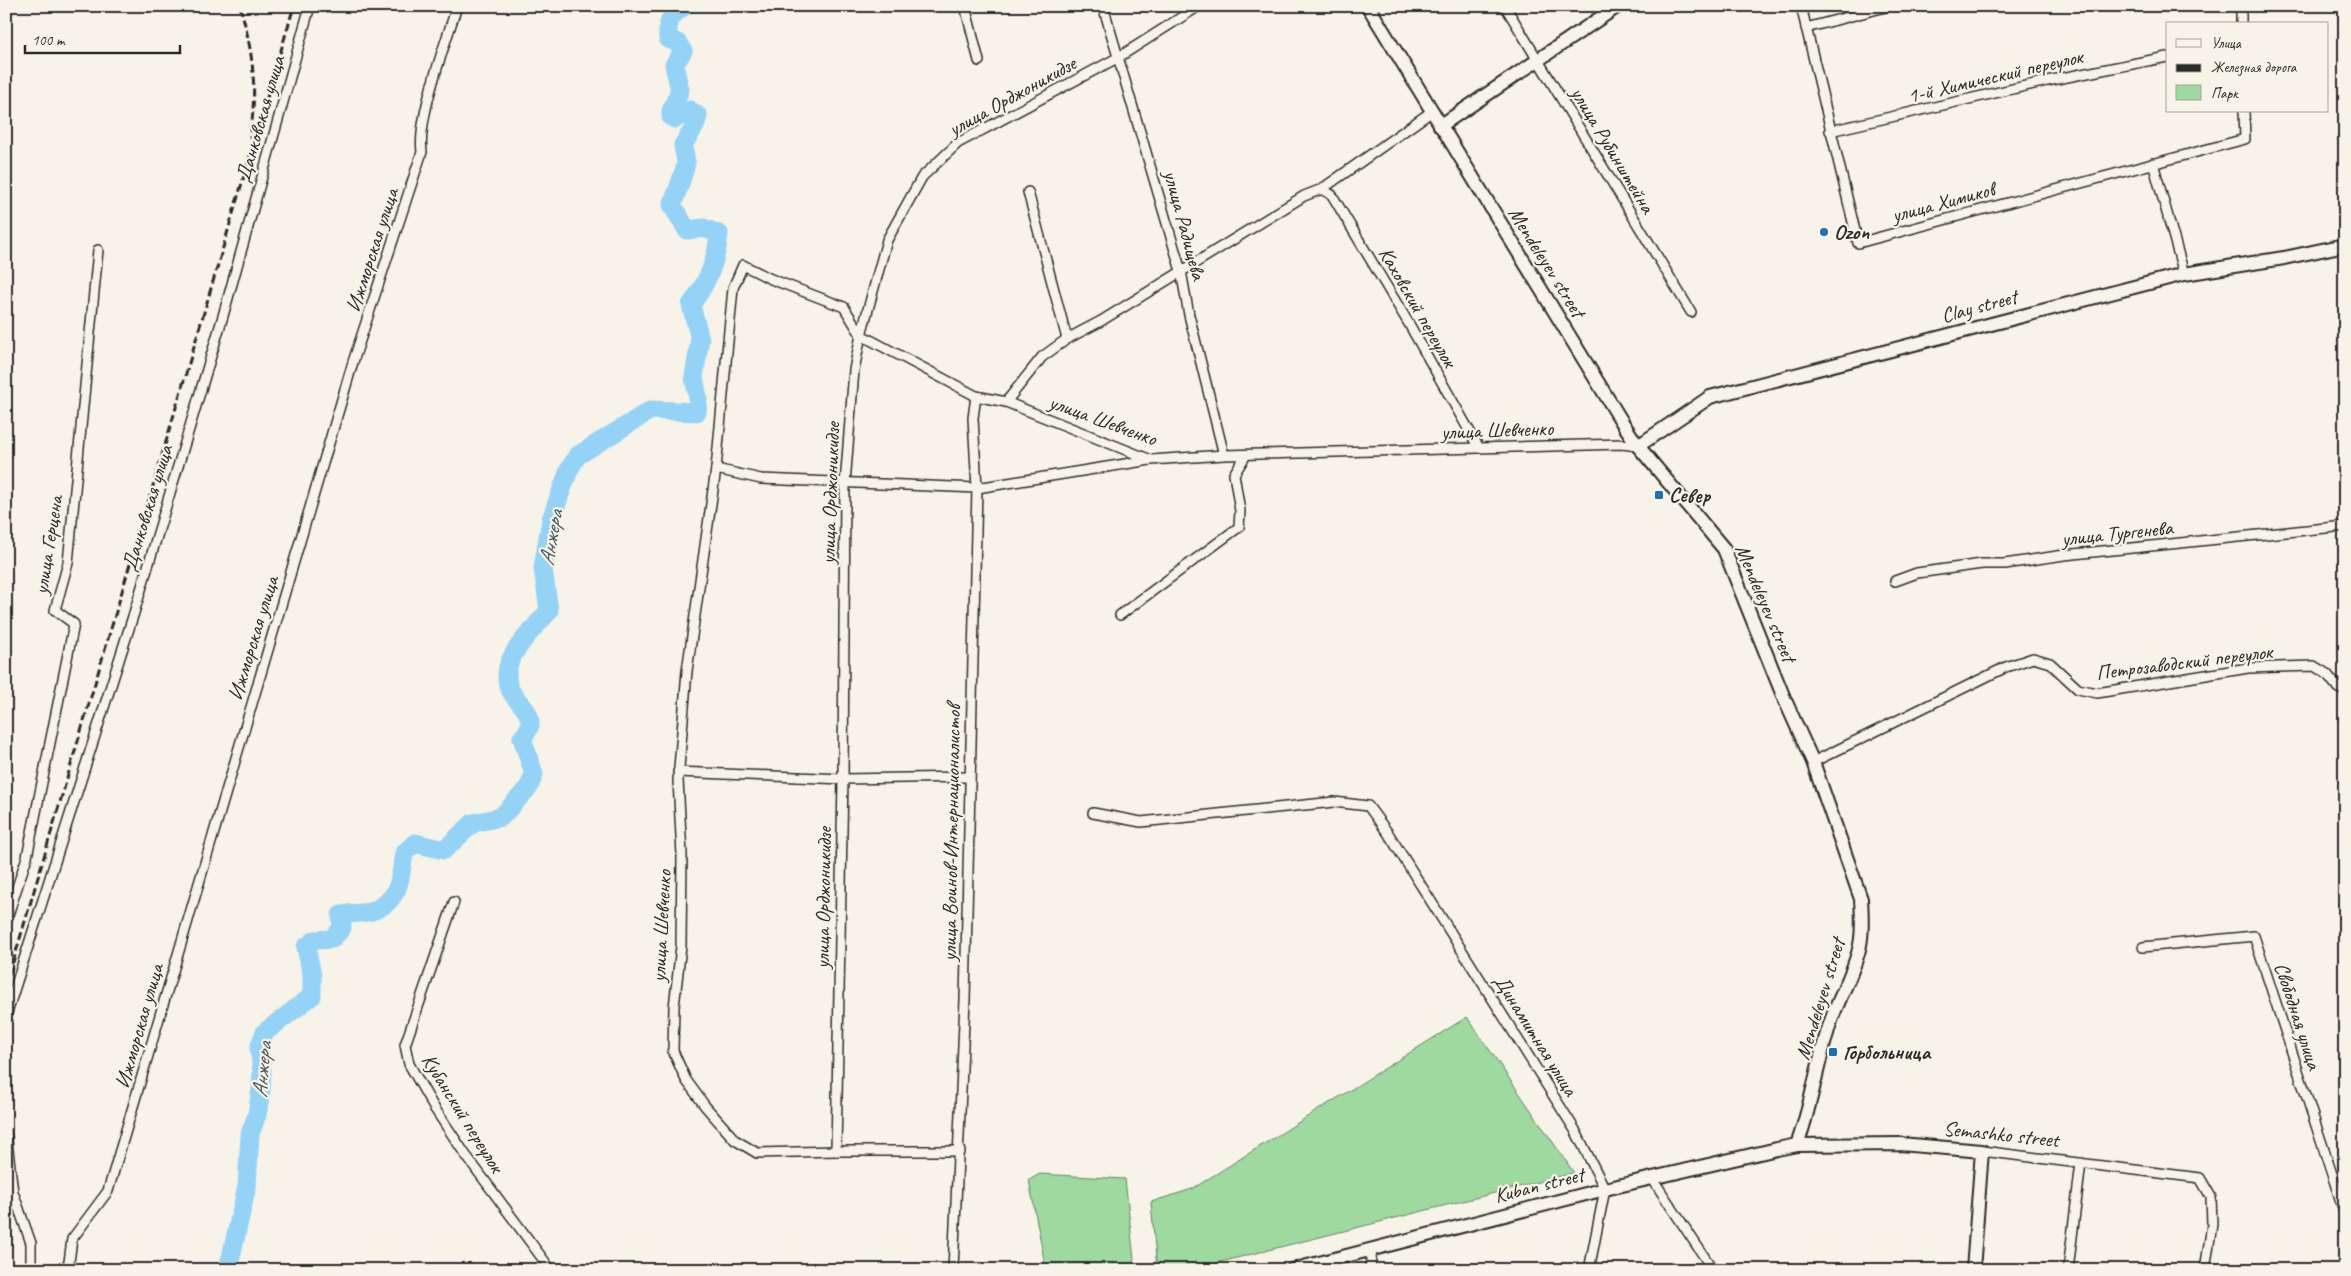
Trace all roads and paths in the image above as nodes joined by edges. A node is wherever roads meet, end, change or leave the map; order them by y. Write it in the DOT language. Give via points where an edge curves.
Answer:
graph roads {
  1 [pos="310,6"];
  2 [pos="457,6"];
  3 [pos="965,6"];
  4 [pos="1103,6"];
  5 [pos="1199,6"];
  6 [pos="1368,6"];
  7 [pos="1505,6"];
  8 [pos="1618,6"];
  9 [pos="1801,6"];
  10 [pos="1889,6"];
  11 [pos="2241,6"];
  12 [pos="2241,22"];
  13 [pos="1806,28"];
  14 [pos="2166,56"];
  15 [pos="1119,57"];
  16 [pos="1538,60"];
  17 [pos="979,61"];
  18 [pos="1431,112"];
  19 [pos="2244,112"];
  20 [pos="1440,126"];
  21 [pos="1830,131"];
  22 [pos="2153,162"];
  23 [pos="1322,189"];
  24 [pos="1028,192"];
  25 [pos="2345,245"];
  26 [pos="98,250"];
  27 [pos="1181,271"];
  28 [pos="2184,274"];
  29 [pos="1692,312"];
  30 [pos="861,335"];
  31 [pos="1067,339"];
  32 [pos="976,396"];
  33 [pos="1006,402"];
  34 [pos="1638,446"];
  35 [pos="1479,448"];
  36 [pos="1224,455"];
  37 [pos="1246,455"];
  38 [pos="1150,460"];
  39 [pos="716,468"];
  40 [pos="845,484"];
  41 [pos="977,488"];
  42 [pos="2345,526"];
  43 [pos="1895,581"];
  44 [pos="1120,615"];
  45 [pos="2345,690"];
  46 [pos="1813,762"];
  47 [pos="678,772"];
  48 [pos="969,777"];
  49 [pos="843,779"];
  50 [pos="1093,813"];
  51 [pos="454,902"];
  52 [pos="6,921"];
  53 [pos="2143,947"];
  54 [pos="6,1016"];
  55 [pos="6,1133"];
  56 [pos="1797,1145"];
  57 [pos="836,1150"];
  58 [pos="960,1151"];
  59 [pos="1982,1151"];
  60 [pos="2081,1163"];
  61 [pos="1652,1178"];
  62 [pos="1605,1189"];
  63 [pos="2345,1214"];
  64 [pos="1372,1249"];
  65 [pos="31,1270"];
  66 [pos="64,1270"];
  67 [pos="551,1270"];
  68 [pos="953,1270"];
  69 [pos="1292,1270"];
  70 [pos="1370,1270"];
  71 [pos="1589,1270"];
  72 [pos="1713,1270"];
  73 [pos="1973,1270"];
  74 [pos="2068,1270"];
  75 [pos="2205,1270"];
  1 -- 54 [label="street, Данковская улица" via="223,316 134,613"];
  2 -- 66 [label="street, Ижморская улица" via="427,109 420,142 422,152 353,362 108,1191 72,1240 69,1262"];
  3 -- 17 [label="street"];
  4 -- 15 [label="street, улица Радищева"];
  5 -- 15 [label="street, улица Орджоникидзе"];
  6 -- 18 [label="street, Mendeleyev street"];
  7 -- 16 [label="street, улица Рубинштейна"];
  8 -- 16 [label="street"];
  9 -- 13 [label="street, улица Химиков"];
  10 -- 13 [label="street"];
  11 -- 12 [label="street"];
  13 -- 21 [label="street, улица Химиков"];
  14 -- 21 [label="street, 1-й Химический переулок"];
  15 -- 27 [label="street, улица Радищева"];
  15 -- 30 [label="street, улица Орджоникидзе" via="958,143 922,177 887,240"];
  16 -- 20 [label="street"];
  16 -- 29 [label="street, улица Рубинштейна"];
  18 -- 20 [label="street, Mendeleyev street"];
  18 -- 23 [label="street"];
  19 -- 22 [label="street, улица Химиков" via="2245,139"];
  20 -- 34 [label="street, Mendeleyev street"];
  21 -- 22 [label="street, улица Химиков" via="1858,243"];
  22 -- 28 [label="street"];
  23 -- 27 [label="street" via="1304,196"];
  23 -- 35 [label="street, Каховский переулок" via="1332,195"];
  24 -- 31 [label="street"];
  25 -- 28 [label="street, Clay street"];
  26 -- 52 [label="street, улица Герцена" via="68,563 55,610 74,624 27,857"];
  27 -- 31 [label="street"];
  27 -- 36 [label="street, улица Радищева"];
  28 -- 34 [label="street, Clay street" via="1710,397"];
  30 -- 32 [label="street, улица Шевченко"];
  30 -- 39 [label="street, улица Шевченко" via="844,307 772,280 743,265 733,288"];
  30 -- 40 [label="street, улица Орджоникидзе" via="854,370"];
  31 -- 33 [label="street" via="1042,357"];
  32 -- 33 [label="street, улица Шевченко"];
  32 -- 41 [label="street, улица Воинов-Интернационалистов" via="973,418"];
  33 -- 38 [label="street, улица Шевченко"];
  34 -- 35 [label="street, улица Шевченко"];
  34 -- 46 [label="street, Mendeleyev street" via="1724,549"];
  35 -- 37 [label="street, улица Шевченко"];
  36 -- 37 [label="street, улица Шевченко"];
  36 -- 38 [label="street, улица Шевченко"];
  37 -- 44 [label="street" via="1234,474 1239,527"];
  38 -- 41 [label="street"];
  39 -- 40 [label="street" via="761,479"];
  39 -- 47 [label="street, улица Шевченко" via="694,610"];
  40 -- 41 [label="street"];
  40 -- 49 [label="street, улица Орджоникидзе"];
  41 -- 48 [label="street, улица Воинов-Интернационалистов"];
  42 -- 43 [label="street, улица Тургенева" via="1982,564 1917,573"];
  45 -- 46 [label="street, Петрозаводский переулок" via="2338,688 2327,674 2314,666 2248,668 2097,693 2078,689 2050,663 2032,658 2006,667"];
  46 -- 56 [label="street, Mendeleyev street" via="1862,899 1862,909 1860,944 1828,1030 1808,1117"];
  47 -- 49 [label="street"];
  47 -- 57 [label="street, улица Шевченко" via="682,855 681,946 673,1051 686,1080 735,1140 757,1153"];
  48 -- 49 [label="street"];
  48 -- 58 [label="street, улица Воинов-Интернационалистов"];
  49 -- 57 [label="street, улица Орджоникидзе"];
  50 -- 62 [label="street, Динамитная улица" via="1140,822 1334,802 1368,806 1575,1130"];
  51 -- 67 [label="street, Кубанский переулок" via="405,1045 408,1064 465,1154"];
  53 -- 63 [label="street, Свободная улица" via="2254,936"];
  55 -- 65 [label="street" via="13,1192 31,1243"];
  56 -- 59 [label="street, Semashko street" via="1900,1144"];
  56 -- 61 [label="street, Kuban street"];
  57 -- 58 [label="street, улица Шевченко"];
  58 -- 68 [label="street, улица Воинов-Интернационалистов"];
  59 -- 60 [label="street, Semashko street"];
  59 -- 73 [label="street"];
  60 -- 74 [label="street"];
  60 -- 75 [label="street, Semashko street" via="2200,1178 2210,1197 2212,1224"];
  61 -- 62 [label="street, Kuban street"];
  61 -- 72 [label="street"];
  62 -- 64 [label="street, Kuban street"];
  62 -- 71 [label="street"];
  64 -- 69 [label="street, Kuban street"];
  64 -- 70 [label="street"];
}
